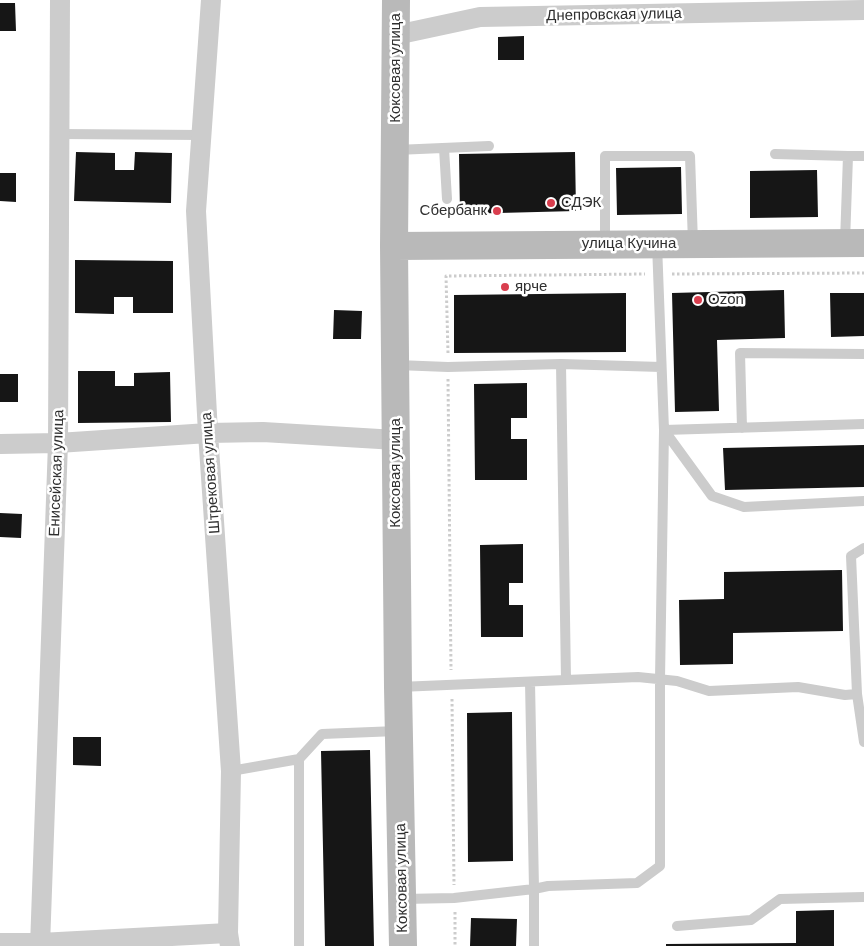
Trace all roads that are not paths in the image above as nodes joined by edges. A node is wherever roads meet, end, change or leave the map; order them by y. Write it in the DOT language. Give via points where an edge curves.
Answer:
graph roads {
  1 [pos="60,0"];
  2 [pos="211,0"];
  3 [pos="396,0"];
  4 [pos="864,10"];
  5 [pos="396,35"];
  6 [pos="60,134"];
  7 [pos="201,135"];
  8 [pos="489,146"];
  9 [pos="444,148"];
  10 [pos="395,150"];
  11 [pos="775,154"];
  12 [pos="848,156"];
  13 [pos="864,156"];
  14 [pos="448,200"];
  15 [pos="855,243"];
  16 [pos="657,244"];
  17 [pos="693,244"];
  18 [pos="605,245"];
  19 [pos="394,246"];
  20 [pos="864,354"];
  21 [pos="561,364"];
  22 [pos="396,365"];
  23 [pos="661,367"];
  24 [pos="864,424"];
  25 [pos="742,428"];
  26 [pos="664,430"];
  27 [pos="208,432"];
  28 [pos="396,440"];
  29 [pos="58,443"];
  30 [pos="0,444"];
  31 [pos="864,502"];
  32 [pos="864,548"];
  33 [pos="660,679"];
  34 [pos="566,680"];
  35 [pos="530,682"];
  36 [pos="398,687"];
  37 [pos="857,694"];
  38 [pos="399,730"];
  39 [pos="864,742"];
  40 [pos="299,759"];
  41 [pos="231,772"];
  42 [pos="534,889"];
  43 [pos="864,897"];
  44 [pos="402,899"];
  45 [pos="678,926"];
  46 [pos="229,939"];
  47 [pos="0,943"];
  48 [pos="40,944"];
  49 [pos="299,946"];
  50 [pos="403,946"];
  51 [pos="534,946"];
  1 -- 6 [label="street, Енисейская улица"];
  2 -- 7 [label="street, Штрековая улица"];
  3 -- 5 [label="main road, Коксовая улица"];
  4 -- 5 [label="street, Днепровская улица" via="480,17"];
  5 -- 10 [label="main road, Коксовая улица"];
  6 -- 7 [label="lane"];
  6 -- 29 [label="street, Енисейская улица"];
  7 -- 27 [label="street, Штрековая улица" via="196,211"];
  8 -- 9 [label="lane"];
  9 -- 10 [label="lane"];
  9 -- 14 [label="lane"];
  10 -- 19 [label="main road, Коксовая улица"];
  11 -- 12 [label="lane"];
  12 -- 13 [label="lane"];
  12 -- 15 [label="lane"];
  15 -- 17 [label="main road, улица Кучина"];
  16 -- 17 [label="main road, улица Кучина"];
  16 -- 18 [label="main road, улица Кучина"];
  16 -- 23 [label="lane"];
  17 -- 18 [label="lane" via="690,156 605,156"];
  18 -- 19 [label="main road, улица Кучина"];
  19 -- 22 [label="main road, Коксовая улица"];
  20 -- 25 [label="lane" via="740,353"];
  21 -- 22 [label="lane"];
  21 -- 23 [label="lane"];
  21 -- 34 [label="lane"];
  22 -- 28 [label="main road, Коксовая улица"];
  23 -- 26 [label="lane"];
  24 -- 25 [label="lane"];
  25 -- 26 [label="lane"];
  26 -- 31 [label="lane" via="712,496 744,508"];
  26 -- 33 [label="lane"];
  27 -- 28 [label="street"];
  27 -- 29 [label="street"];
  27 -- 41 [label="street, Штрековая улица"];
  28 -- 36 [label="main road, Коксовая улица"];
  29 -- 30 [label="street"];
  29 -- 48 [label="street, Енисейская улица"];
  32 -- 37 [label="lane" via="851,556"];
  33 -- 34 [label="lane"];
  33 -- 37 [label="lane" via="709,691 798,687 844,695"];
  33 -- 42 [label="lane" via="660,866 637,883"];
  34 -- 35 [label="lane"];
  35 -- 36 [label="lane"];
  35 -- 42 [label="lane"];
  36 -- 38 [label="main road, Коксовая улица"];
  37 -- 39 [label="lane"];
  38 -- 40 [label="lane" via="322,734"];
  38 -- 44 [label="main road, Коксовая улица"];
  40 -- 41 [label="lane"];
  40 -- 49 [label="lane"];
  41 -- 46 [label="street, Штрековая улица"];
  42 -- 44 [label="lane" via="454,898"];
  42 -- 51 [label="lane"];
  43 -- 45 [label="lane" via="780,899 751,920"];
  44 -- 50 [label="main road, Коксовая улица"];
  46 -- 48 [label="street"];
  47 -- 48 [label="street"];
}
